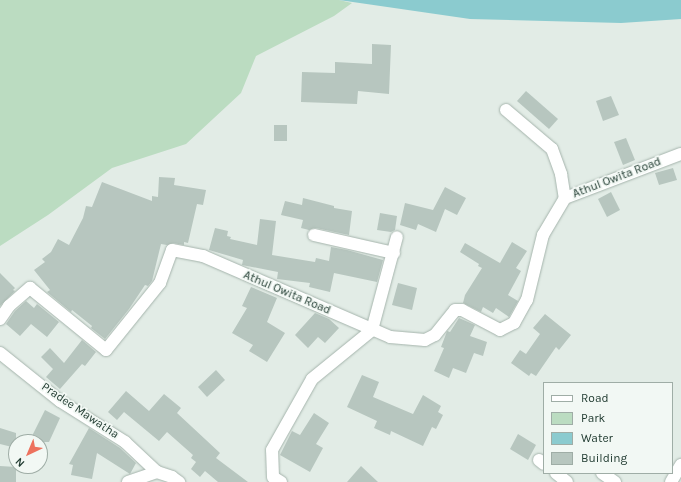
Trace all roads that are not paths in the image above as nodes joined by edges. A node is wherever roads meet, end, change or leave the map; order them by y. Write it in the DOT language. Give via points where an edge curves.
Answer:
graph roads {
  1 [pos="506,110"];
  2 [pos="681,154"];
  3 [pos="566,198"];
  4 [pos="314,235"];
  5 [pos="398,237"];
  6 [pos="394,253"];
  7 [pos="0,319"];
  8 [pos="372,330"];
  9 [pos="0,353"];
  10 [pos="157,472"];
  11 [pos="557,474"];
  12 [pos="603,474"];
  13 [pos="128,482"];
  14 [pos="179,482"];
  15 [pos="281,482"];
  16 [pos="567,482"];
  17 [pos="615,482"];
  1 -- 3 [label="street" via="552,149"];
  2 -- 3 [label="street, Athul Owita Road"];
  3 -- 8 [label="street, Athul Owita Road" via="543,235 527,300 514,323 500,330 462,310 454,310 435,336 425,340 390,338"];
  4 -- 6 [label="street"];
  5 -- 6 [label="street"];
  6 -- 8 [label="street"];
  7 -- 8 [label="street, Athul Owita Road" via="9,306 30,288 106,350 160,283 172,250 203,256"];
  8 -- 15 [label="street" via="312,379 272,450 273,477"];
  9 -- 10 [label="street, Pradee Mawatha" via="60,401 125,442"];
  10 -- 13 [label="street"];
  10 -- 14 [label="street"];
  11 -- 16 [label="street"];
  12 -- 17 [label="street"];
}
